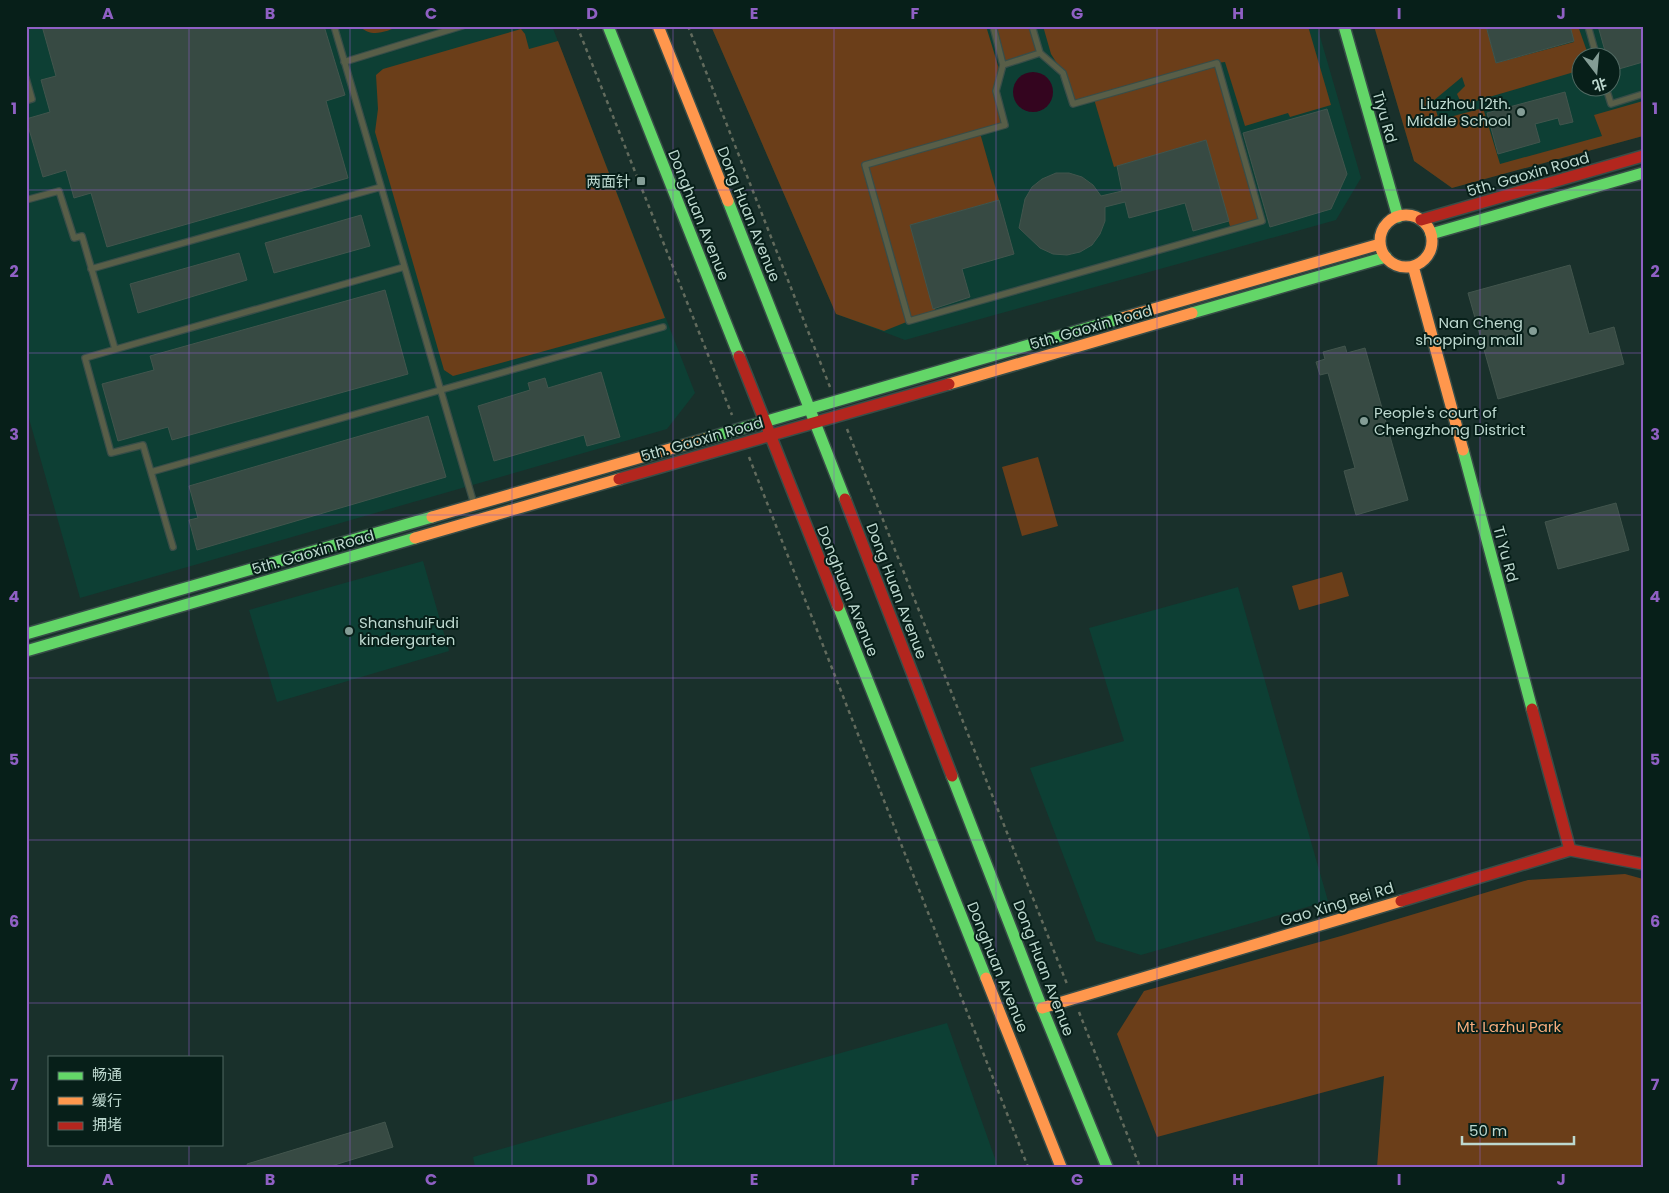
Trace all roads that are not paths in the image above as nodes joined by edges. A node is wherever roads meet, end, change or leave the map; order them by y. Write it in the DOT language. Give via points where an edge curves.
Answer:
graph roads {
  1 [pos="334,26"];
  2 [pos="462,26"];
  3 [pos="608,26"];
  4 [pos="658,26"];
  5 [pos="993,26"];
  6 [pos="1032,26"];
  7 [pos="1344,26"];
  8 [pos="1588,26"];
  9 [pos="1595,48"];
  10 [pos="1040,54"];
  11 [pos="344,62"];
  12 [pos="1003,65"];
  13 [pos="26,78"];
  14 [pos="1643,94"];
  15 [pos="1609,98"];
  16 [pos="26,101"];
  17 [pos="1643,156"];
  18 [pos="1643,173"];
  19 [pos="381,187"];
  20 [pos="26,200"];
  21 [pos="1398,217"];
  22 [pos="1421,220"];
  23 [pos="1431,234"];
  24 [pos="1380,244"];
  25 [pos="1386,257"];
  26 [pos="404,266"];
  27 [pos="1413,266"];
  28 [pos="91,269"];
  29 [pos="663,327"];
  30 [pos="115,349"];
  31 [pos="441,390"];
  32 [pos="810,408"];
  33 [pos="764,421"];
  34 [pos="816,422"];
  35 [pos="770,435"];
  36 [pos="151,472"];
  37 [pos="474,504"];
  38 [pos="173,547"];
  39 [pos="26,634"];
  40 [pos="26,651"];
  41 [pos="1570,850"];
  42 [pos="1643,864"];
  43 [pos="1042,1008"];
  44 [pos="1061,1167"];
  45 [pos="1107,1167"];
  1 -- 11 [label="lane"];
  2 -- 11 [label="lane"];
  3 -- 33 [label="main road, Donghuan Avenue"];
  4 -- 32 [label="main road, Dong Huan Avenue"];
  5 -- 12 [label="lane"];
  6 -- 10 [label="lane"];
  7 -- 21 [label="main road, Tiyu Rd"];
  8 -- 9 [label="lane"];
  10 -- 12 [label="lane"];
  10 -- 12 [label="lane" via="1063,74 1073,104 1217,63 1262,221 909,321 865,164 1005,126 996,91"];
  11 -- 19 [label="lane"];
  13 -- 16 [label="lane" via="32,99"];
  14 -- 15 [label="lane" via="1611,104"];
  17 -- 22 [label="main road, 5th. Gaoxin Road"];
  18 -- 23 [label="main road, 5th. Gaoxin Road"];
  19 -- 26 [label="lane"];
  19 -- 28 [label="lane"];
  20 -- 28 [label="lane" via="59,191 74,238 82,236"];
  21 -- 22 [label="main road" via="1414,216"];
  21 -- 24 [label="main road" via="1385,226"];
  22 -- 23 [label="main road"];
  23 -- 27 [label="main road" via="1429,254"];
  24 -- 25 [label="main road"];
  24 -- 32 [label="main road, 5th. Gaoxin Road"];
  25 -- 27 [label="main road" via="1400,267"];
  25 -- 34 [label="main road, 5th. Gaoxin Road"];
  26 -- 30 [label="lane"];
  26 -- 31 [label="lane"];
  27 -- 41 [label="main road, Ti Yu Rd"];
  28 -- 30 [label="lane"];
  29 -- 31 [label="lane"];
  30 -- 36 [label="lane" via="85,358 111,453 143,445"];
  31 -- 36 [label="lane"];
  31 -- 37 [label="lane"];
  32 -- 33 [label="main road, 5th. Gaoxin Road"];
  32 -- 34 [label="main road, Dong Huan Avenue"];
  33 -- 35 [label="main road, Donghuan Avenue"];
  33 -- 37 [label="main road, 5th. Gaoxin Road"];
  34 -- 35 [label="main road, 5th. Gaoxin Road"];
  34 -- 43 [label="main road, Dong Huan Avenue"];
  35 -- 40 [label="main road, 5th. Gaoxin Road"];
  35 -- 44 [label="main road, Donghuan Avenue"];
  36 -- 38 [label="lane"];
  37 -- 39 [label="main road, 5th. Gaoxin Road"];
  41 -- 42 [label="main road, Gao Xing Bei Rd"];
  41 -- 43 [label="main road, Gao Xing Bei Rd"];
  43 -- 45 [label="main road, Dong Huan Avenue"];
}
